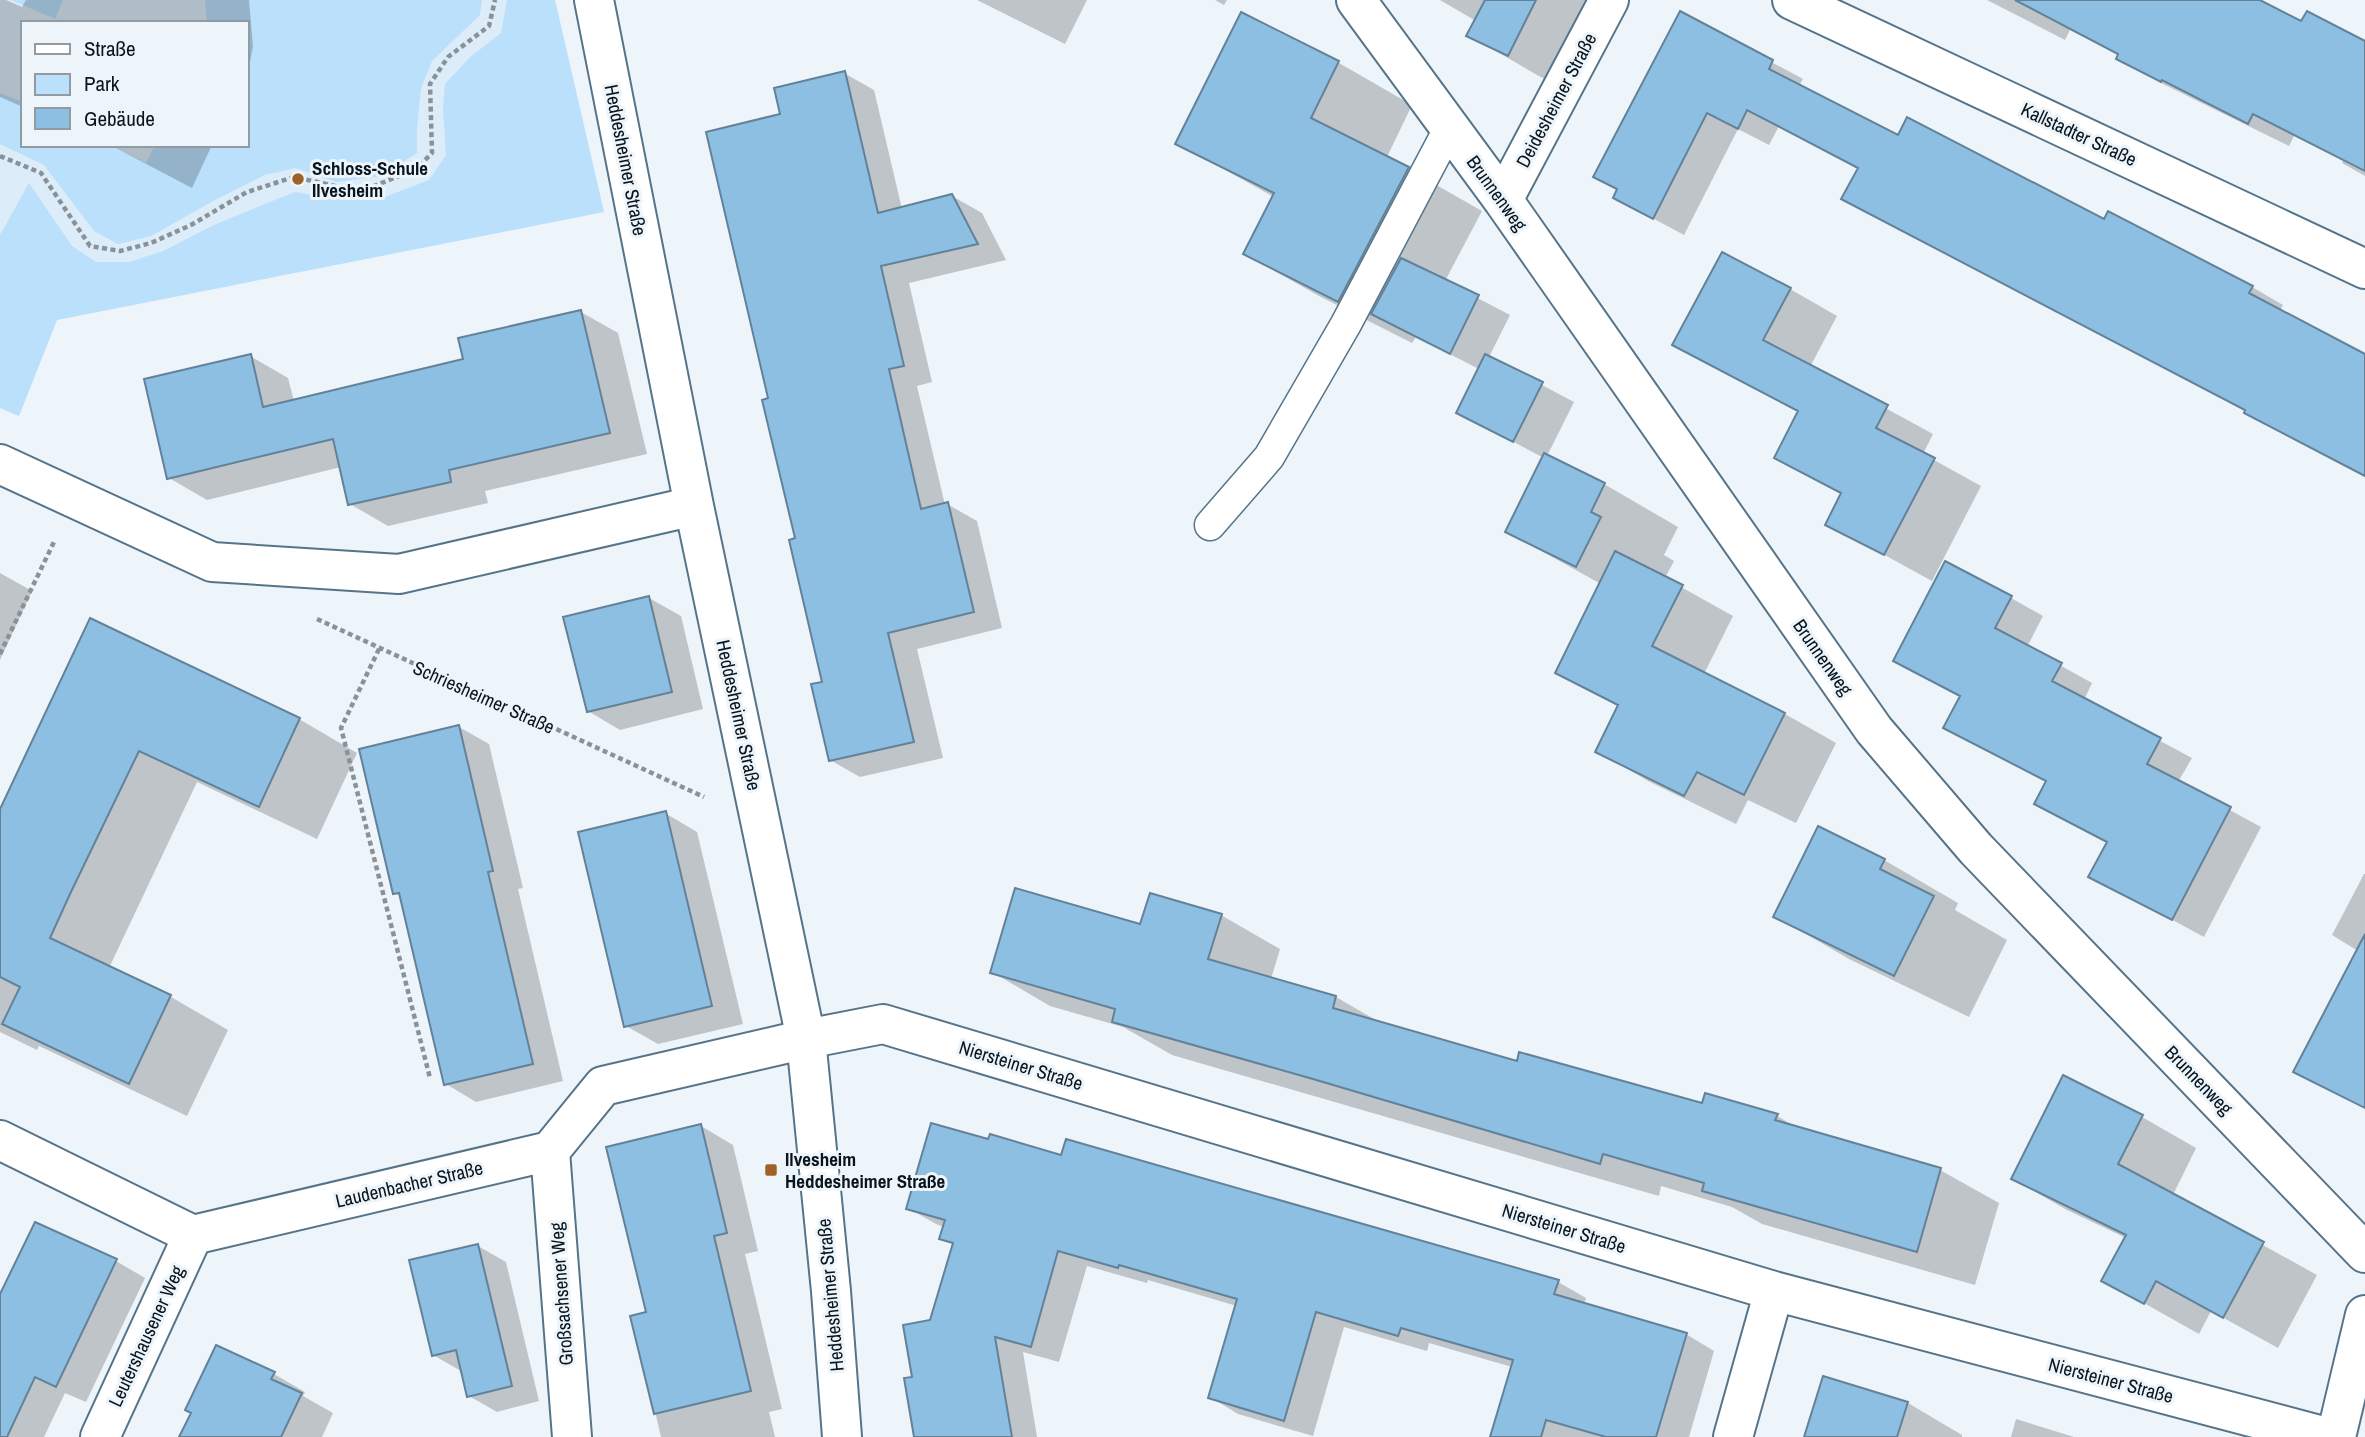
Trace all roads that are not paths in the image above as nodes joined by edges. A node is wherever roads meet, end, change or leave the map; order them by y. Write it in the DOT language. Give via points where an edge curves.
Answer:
graph roads {
  1 [pos="594,0"];
  2 [pos="1356,0"];
  3 [pos="1609,0"];
  4 [pos="1792,0"];
  5 [pos="1450,127"];
  6 [pos="1503,200"];
  7 [pos="2365,269"];
  8 [pos="0,464"];
  9 [pos="694,506"];
  10 [pos="1210,525"];
  11 [pos="806,1039"];
  12 [pos="0,1140"];
  13 [pos="551,1151"];
  14 [pos="193,1235"];
  15 [pos="2365,1253"];
  16 [pos="1774,1291"];
  17 [pos="2365,1315"];
  18 [pos="100,1437"];
  19 [pos="572,1437"];
  20 [pos="842,1437"];
  21 [pos="1733,1437"];
  22 [pos="2327,1437"];
  23 [pos="2336,1437"];
  1 -- 9 [label="street, Heddesheimer Straße"];
  2 -- 5 [label="street, Brunnenweg"];
  3 -- 6 [label="street, Deidesheimer Straße"];
  4 -- 7 [label="street, Kallstadter Straße"];
  5 -- 6 [label="street, Brunnenweg"];
  5 -- 10 [label="lane" via="1346,324 1269,457"];
  6 -- 15 [label="street, Brunnenweg" via="1874,730 1976,849"];
  8 -- 9 [label="street" via="212,562 399,574"];
  9 -- 11 [label="street, Heddesheimer Straße"];
  11 -- 13 [label="street" via="603,1086"];
  11 -- 16 [label="street, Niersteiner Straße" via="883,1024"];
  11 -- 20 [label="street, Heddesheimer Straße"];
  12 -- 14 [label="street"];
  13 -- 14 [label="street, Laudenbacher Straße"];
  13 -- 19 [label="street, Großsachsener Weg"];
  14 -- 18 [label="street, Leutershausener Weg"];
  16 -- 21 [label="street"];
  16 -- 22 [label="street, Niersteiner Straße"];
  17 -- 23 [label="street"];
}
